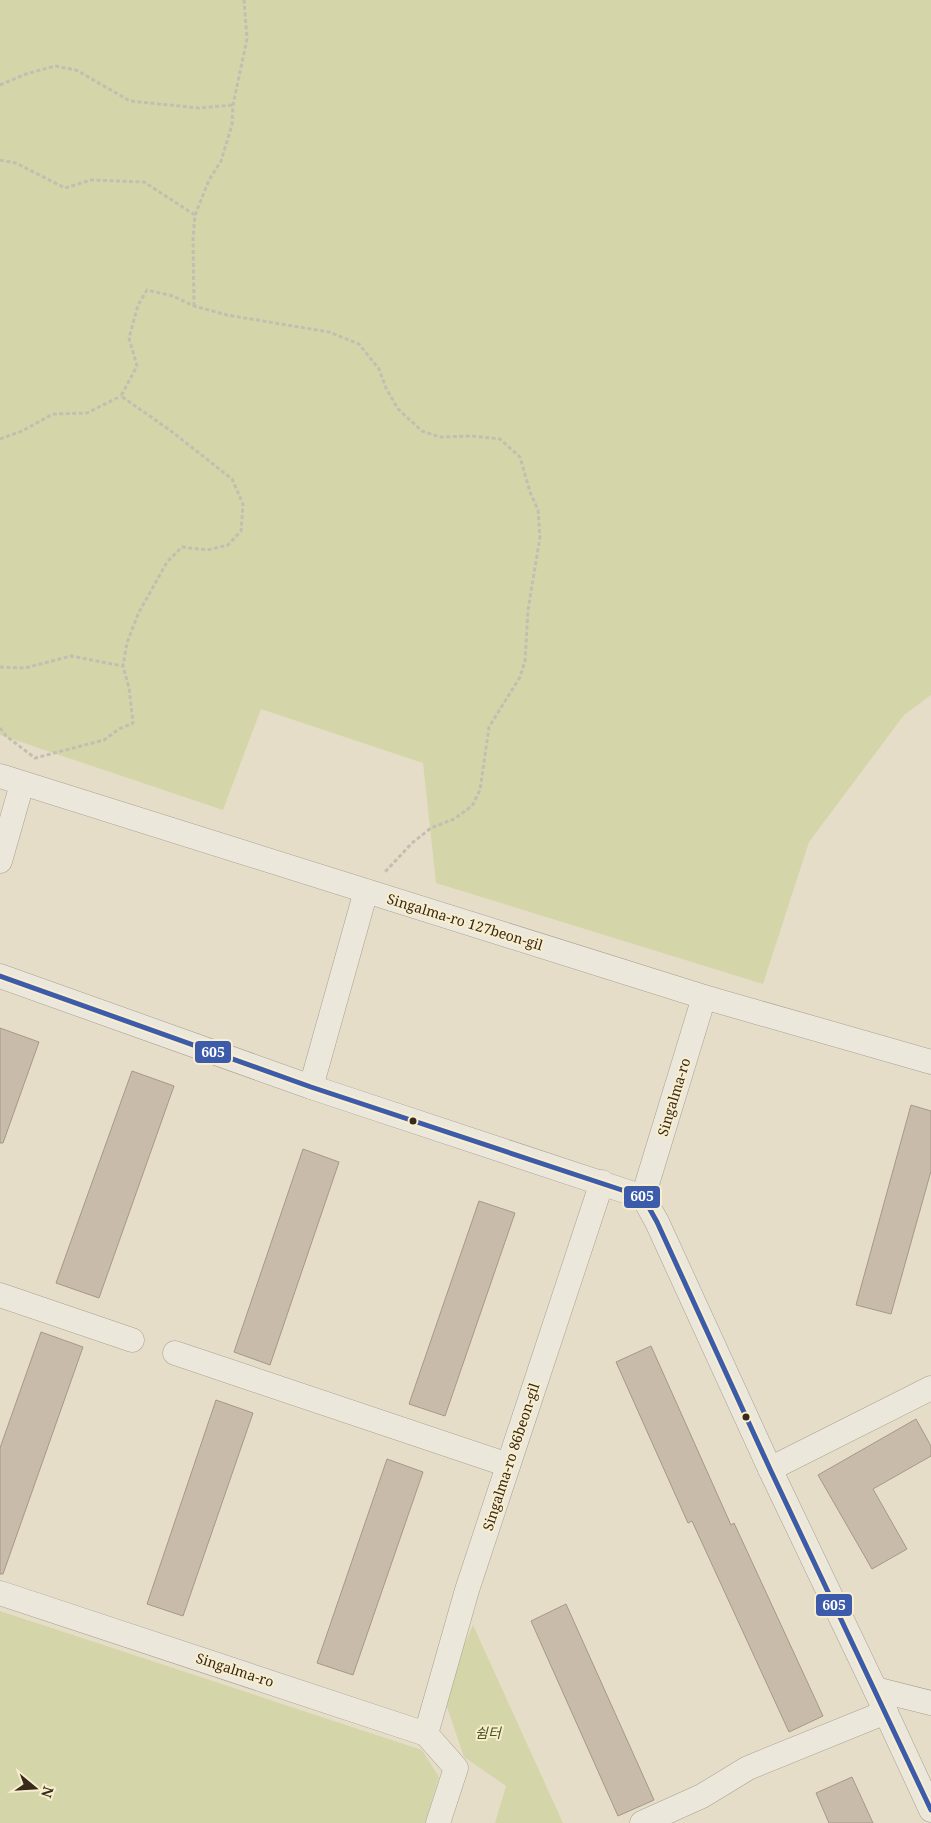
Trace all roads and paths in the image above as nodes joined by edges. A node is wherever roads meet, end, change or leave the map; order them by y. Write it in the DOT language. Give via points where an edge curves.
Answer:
graph roads {
  1 [pos="244,0"];
  2 [pos="0,85"];
  3 [pos="233,105"];
  4 [pos="0,160"];
  5 [pos="195,215"];
  6 [pos="194,306"];
  7 [pos="121,396"];
  8 [pos="0,439"];
  9 [pos="123,666"];
  10 [pos="0,667"];
  11 [pos="0,728"];
  12 [pos="11,780"];
  13 [pos="0,861"];
  14 [pos="366,892"];
  15 [pos="0,976"];
  16 [pos="704,997"];
  17 [pos="931,1062"];
  18 [pos="311,1087"];
  19 [pos="602,1182"];
  20 [pos="644,1197"];
  21 [pos="0,1295"];
  22 [pos="132,1340"];
  23 [pos="175,1353"];
  24 [pos="931,1388"];
  25 [pos="508,1465"];
  26 [pos="770,1469"];
  27 [pos="0,1593"];
  28 [pos="875,1689"];
  29 [pos="931,1703"];
  30 [pos="886,1712"];
  31 [pos="426,1734"];
  32 [pos="931,1810"];
  33 [pos="438,1823"];
  34 [pos="642,1823"];
  1 -- 3 [label="path" via="247,40"];
  2 -- 3 [label="path" via="55,66 76,70 130,101 199,108"];
  3 -- 5 [label="path" via="232,125 221,161 209,180"];
  4 -- 5 [label="path" via="16,163 65,188 91,180 144,182"];
  5 -- 6 [label="path"];
  6 -- 7 [label="path" via="173,296 147,290 138,306 129,338 137,366"];
  6 -- 14 [label="path" via="251,320 329,332 359,344 379,369 398,409 422,431 440,437 500,439 520,457 538,510 540,537 528,610 525,661 520,677 489,727 480,790 472,806 454,819 431,828 412,843"];
  7 -- 8 [label="path" via="87,413 53,414"];
  7 -- 9 [label="path" via="232,479 243,504 242,531 228,545 207,550 182,548 168,562 138,614 126,643"];
  9 -- 10 [label="path" via="71,656 25,668"];
  9 -- 11 [label="path" via="133,723 104,740 35,758"];
  12 -- 13 [label="street"];
  12 -- 14 [label="street, Singalma-ro 127beon-gil"];
  14 -- 16 [label="street, Singalma-ro 127beon-gil"];
  14 -- 18 [label="street"];
  15 -- 18 [label="street"];
  16 -- 17 [label="street, Singalma-ro 127beon-gil"];
  16 -- 20 [label="street, Singalma-ro"];
  18 -- 19 [label="street"];
  19 -- 20 [label="street"];
  19 -- 25 [label="street, Singalma-ro 86beon-gil"];
  20 -- 26 [label="street"];
  21 -- 22 [label="street"];
  23 -- 25 [label="street"];
  24 -- 26 [label="street"];
  25 -- 31 [label="street, Singalma-ro 86beon-gil" via="467,1590"];
  26 -- 28 [label="street"];
  27 -- 31 [label="street, Singalma-ro"];
  28 -- 29 [label="street"];
  28 -- 30 [label="street"];
  30 -- 32 [label="street"];
  30 -- 34 [label="street" via="748,1768 702,1796"];
  31 -- 33 [label="street" via="456,1768"];
}
